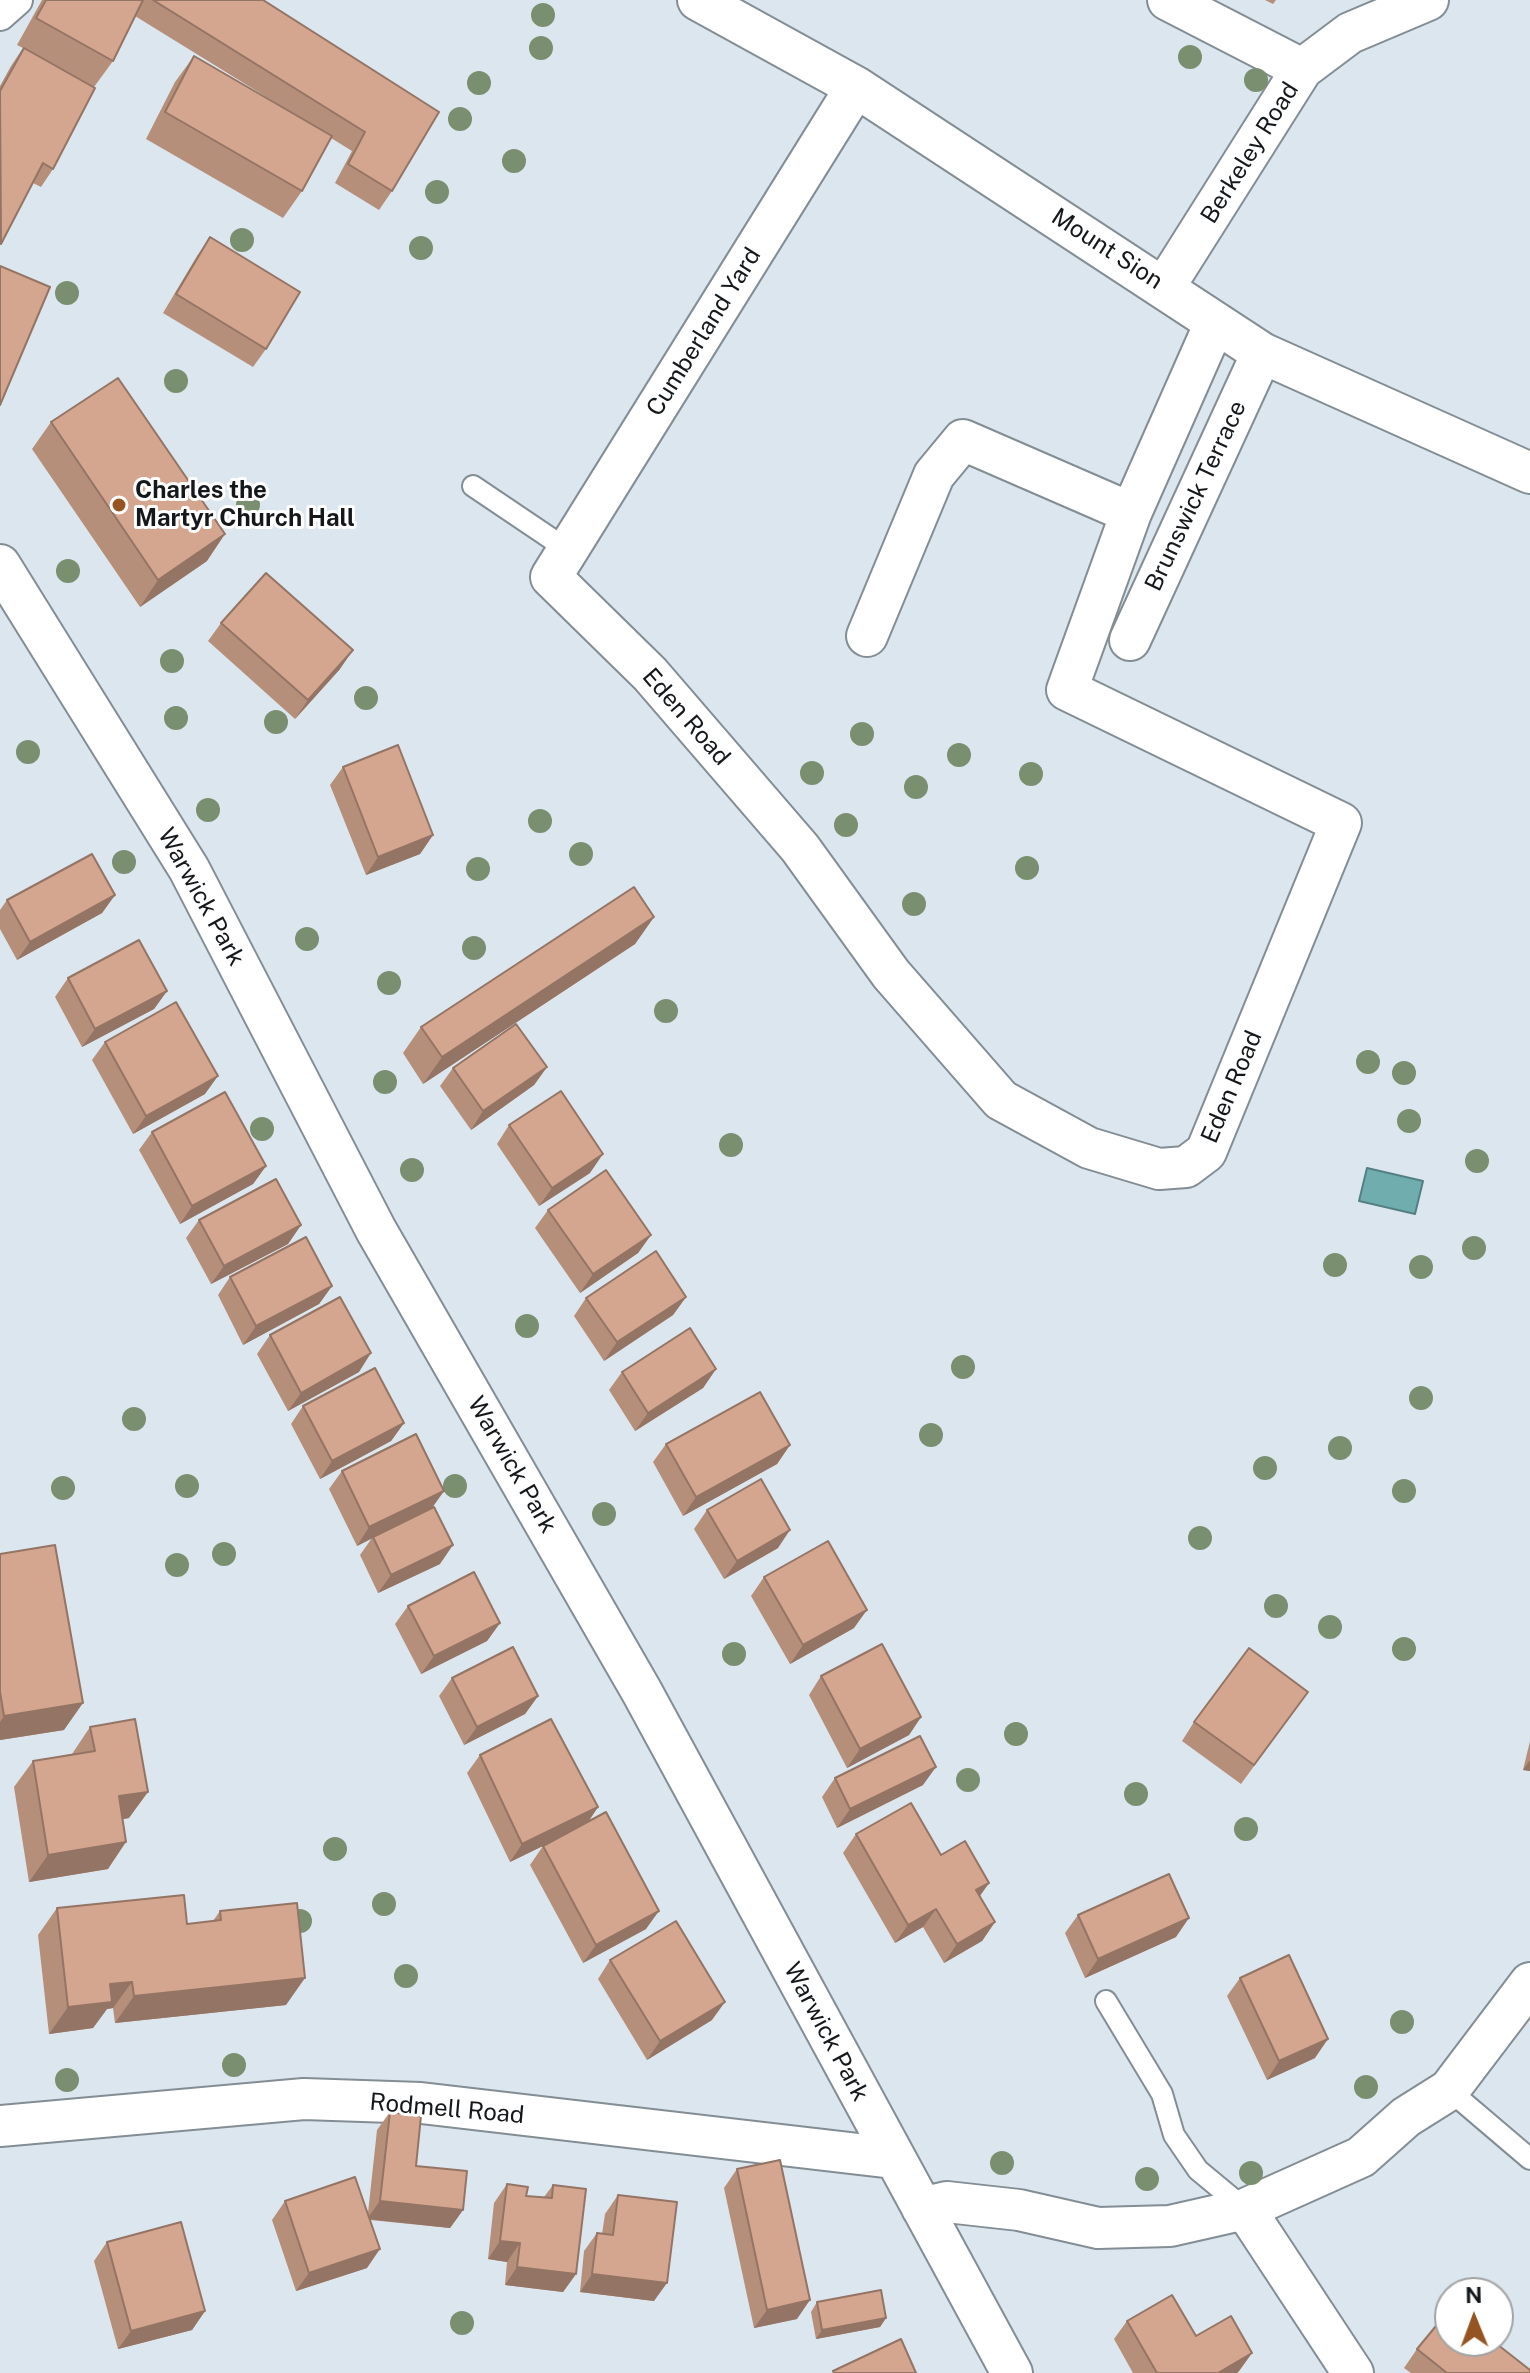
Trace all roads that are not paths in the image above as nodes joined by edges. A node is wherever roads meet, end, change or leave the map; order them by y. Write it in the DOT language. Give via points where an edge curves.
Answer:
graph roads {
  1 [pos="17,0"];
  2 [pos="698,0"];
  3 [pos="1168,0"];
  4 [pos="1428,0"];
  5 [pos="0,15"];
  6 [pos="1350,17"];
  7 [pos="1302,69"];
  8 [pos="856,87"];
  9 [pos="1165,286"];
  10 [pos="1215,323"];
  11 [pos="1262,353"];
  12 [pos="1530,473"];
  13 [pos="473,486"];
  14 [pos="1131,513"];
  15 [pos="560,564"];
  16 [pos="0,565"];
  17 [pos="867,636"];
  18 [pos="1130,640"];
  19 [pos="1530,1983"];
  20 [pos="1106,2001"];
  21 [pos="1449,2090"];
  22 [pos="0,2126"];
  23 [pos="893,2158"];
  24 [pos="1530,2159"];
  25 [pos="922,2208"];
  26 [pos="1245,2209"];
  27 [pos="1012,2373"];
  28 [pos="1353,2373"];
  1 -- 5 [label="street"];
  2 -- 8 [label="street, Mount Sion"];
  3 -- 7 [label="street"];
  4 -- 6 [label="street, Berkeley Road"];
  6 -- 7 [label="street, Berkeley Road"];
  7 -- 9 [label="street, Berkeley Road"];
  8 -- 9 [label="street, Mount Sion"];
  8 -- 15 [label="street, Cumberland Yard"];
  9 -- 10 [label="street, Mount Sion"];
  10 -- 11 [label="street, Mount Sion"];
  10 -- 14 [label="street, Eden Road"];
  11 -- 12 [label="street, Mount Sion"];
  11 -- 18 [label="street, Brunswick Terrace"];
  13 -- 15 [label="lane"];
  14 -- 15 [label="street, Eden Road" via="1067,690 1341,823 1206,1152 1186,1167 1159,1169 1089,1148 1001,1100 891,974 800,848"];
  14 -- 17 [label="street" via="963,440 934,475"];
  16 -- 23 [label="street, Warwick Park" via="189,869 376,1230 642,1692"];
  19 -- 21 [label="street"];
  20 -- 26 [label="lane" via="1162,2094 1174,2135 1198,2170"];
  21 -- 24 [label="lane"];
  21 -- 26 [label="street" via="1406,2117 1361,2157"];
  22 -- 23 [label="street, Rodmell Road" via="304,2099 421,2103"];
  23 -- 25 [label="street, Warwick Park"];
  25 -- 26 [label="street" via="947,2202 1019,2210 1098,2228 1170,2226"];
  25 -- 27 [label="street, Warwick Park"];
  26 -- 28 [label="street"];
}
